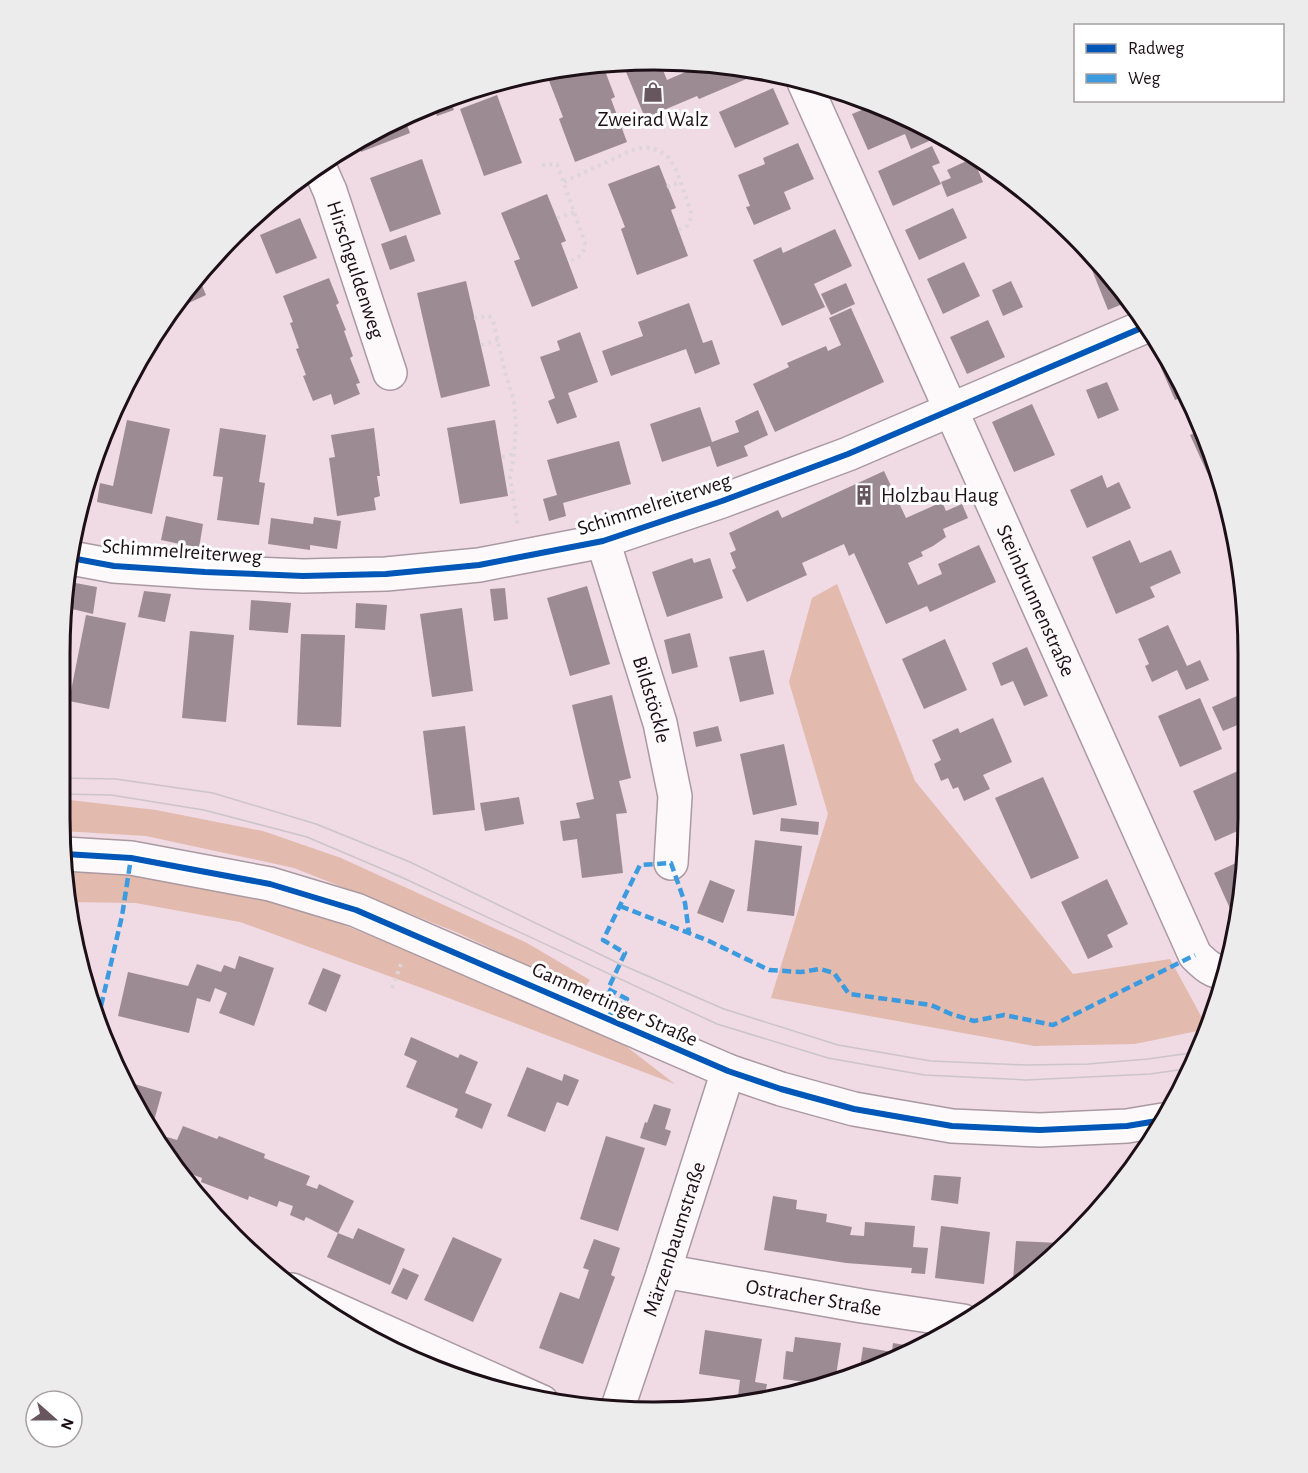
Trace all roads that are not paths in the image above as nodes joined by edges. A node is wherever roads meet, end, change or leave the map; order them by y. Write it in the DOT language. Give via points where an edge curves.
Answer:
graph roads {
  1 [pos="808,91"];
  2 [pos="323,174"];
  3 [pos="1138,329"];
  4 [pos="390,374"];
  5 [pos="950,410"];
  6 [pos="603,541"];
  7 [pos="78,559"];
  8 [pos="72,854"];
  9 [pos="671,863"];
  10 [pos="1218,971"];
  11 [pos="728,1071"];
  12 [pos="1152,1122"];
  13 [pos="664,1271"];
  14 [pos="347,1315"];
  15 [pos="953,1320"];
  16 [pos="493,1380"];
  17 [pos="620,1401"];
  1 -- 5 [label="street, Steinbrunnenstraße"];
  2 -- 4 [label="street, Hirschguldenweg"];
  3 -- 5 [label="street, Schimmelreiterweg"];
  5 -- 6 [label="street, Schimmelreiterweg" via="848,454"];
  5 -- 10 [label="street, Steinbrunnenstraße" via="1195,955"];
  6 -- 7 [label="street, Schimmelreiterweg" via="479,565 386,574 205,572"];
  6 -- 9 [label="street, Bildstöckle" via="660,723 675,796"];
  8 -- 11 [label="street, Gammertinger Straße" via="131,858 270,884 356,910"];
  11 -- 12 [label="street, Gammertinger Straße" via="854,1109 952,1126 1040,1130"];
  11 -- 13 [label="street, Märzenbaumstraße"];
  13 -- 15 [label="street, Ostracher Straße"];
  13 -- 17 [label="street, Märzenbaumstraße"];
  14 -- 16 [label="street"];
}
